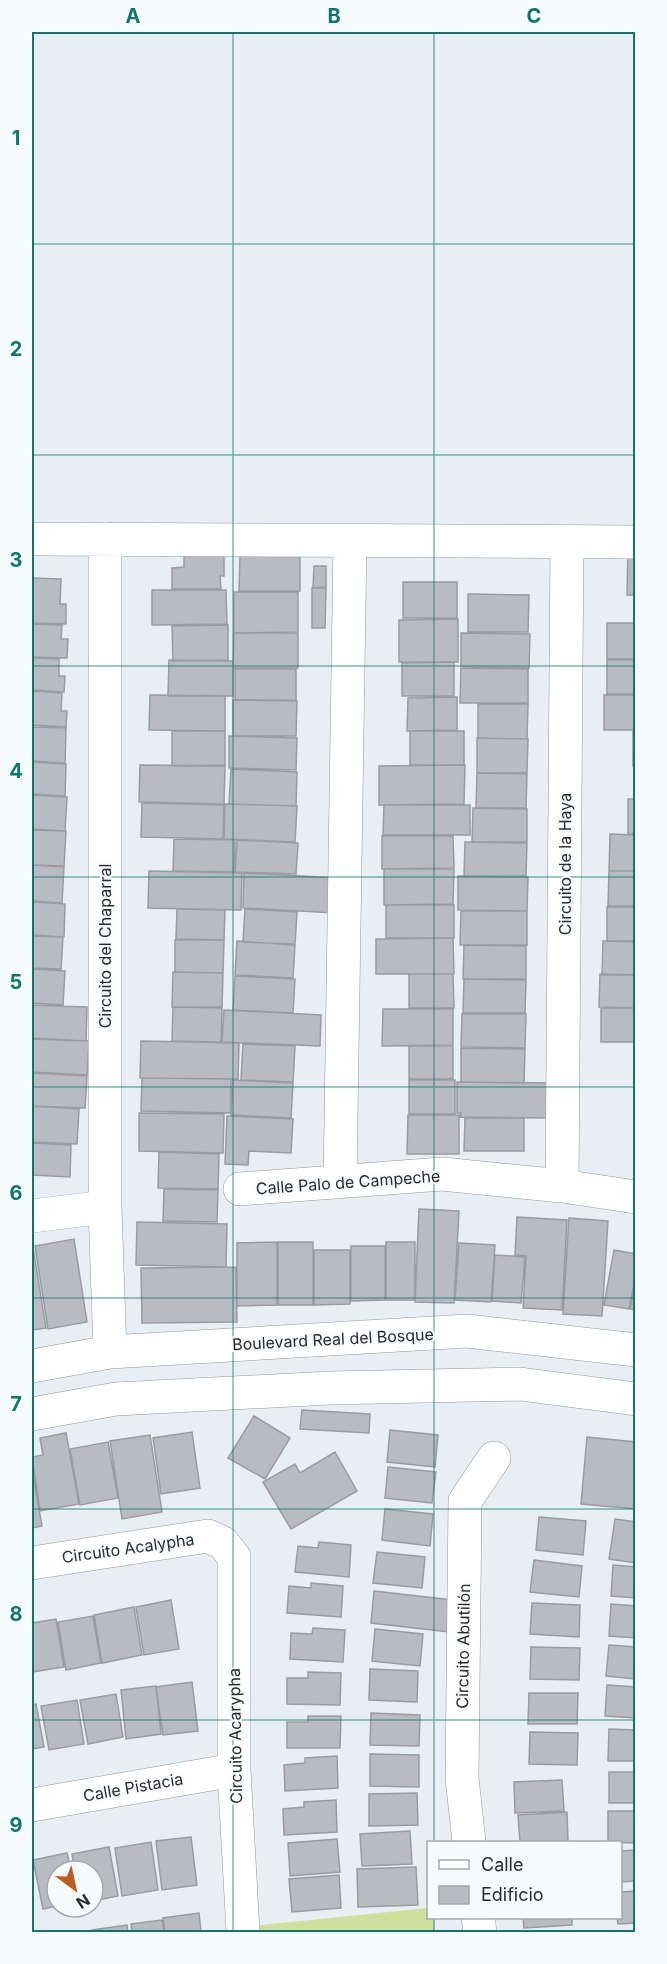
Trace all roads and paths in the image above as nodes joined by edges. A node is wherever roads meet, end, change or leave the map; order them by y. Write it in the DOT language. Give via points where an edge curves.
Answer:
graph roads {
  1 [pos="105,539"];
  2 [pos="32,540"];
  3 [pos="350,542"];
  4 [pos="567,542"];
  5 [pos="636,542"];
  6 [pos="340,1182"];
  7 [pos="562,1186"];
  8 [pos="240,1189"];
  9 [pos="636,1197"];
  10 [pos="105,1207"];
  11 [pos="32,1216"];
  12 [pos="636,1350"];
  13 [pos="110,1352"];
  14 [pos="32,1366"];
  15 [pos="636,1399"];
  16 [pos="32,1414"];
  17 [pos="494,1458"];
  18 [pos="224,1544"];
  19 [pos="32,1563"];
  20 [pos="234,1770"];
  21 [pos="32,1805"];
  22 [pos="469,1841"];
  23 [pos="243,1932"];
  1 -- 2 [label="street"];
  1 -- 3 [label="street"];
  1 -- 10 [label="street, Circuito del Chaparral"];
  3 -- 4 [label="street"];
  3 -- 6 [label="street"];
  4 -- 5 [label="street"];
  4 -- 7 [label="street, Circuito de la Haya"];
  6 -- 7 [label="street, Calle Palo de Campeche" via="442,1174"];
  6 -- 8 [label="street, Calle Palo de Campeche"];
  7 -- 9 [label="street, Calle Palo de Campeche"];
  10 -- 11 [label="street"];
  10 -- 13 [label="street, Circuito del Chaparral"];
  12 -- 13 [label="street, Boulevard Real del Bosque" via="467,1331"];
  13 -- 14 [label="street, Boulevard Real del Bosque"];
  15 -- 16 [label="street" via="520,1384 330,1388 116,1399"];
  17 -- 22 [label="street, Circuito Abutilón" via="465,1501 462,1778"];
  18 -- 19 [label="street, Circuito Acalypha" via="208,1536"];
  18 -- 20 [label="street, Circuito Acarypha" via="234,1557"];
  20 -- 21 [label="street, Calle Pistacia"];
  20 -- 23 [label="street, Circuito Acarypha"];
}
